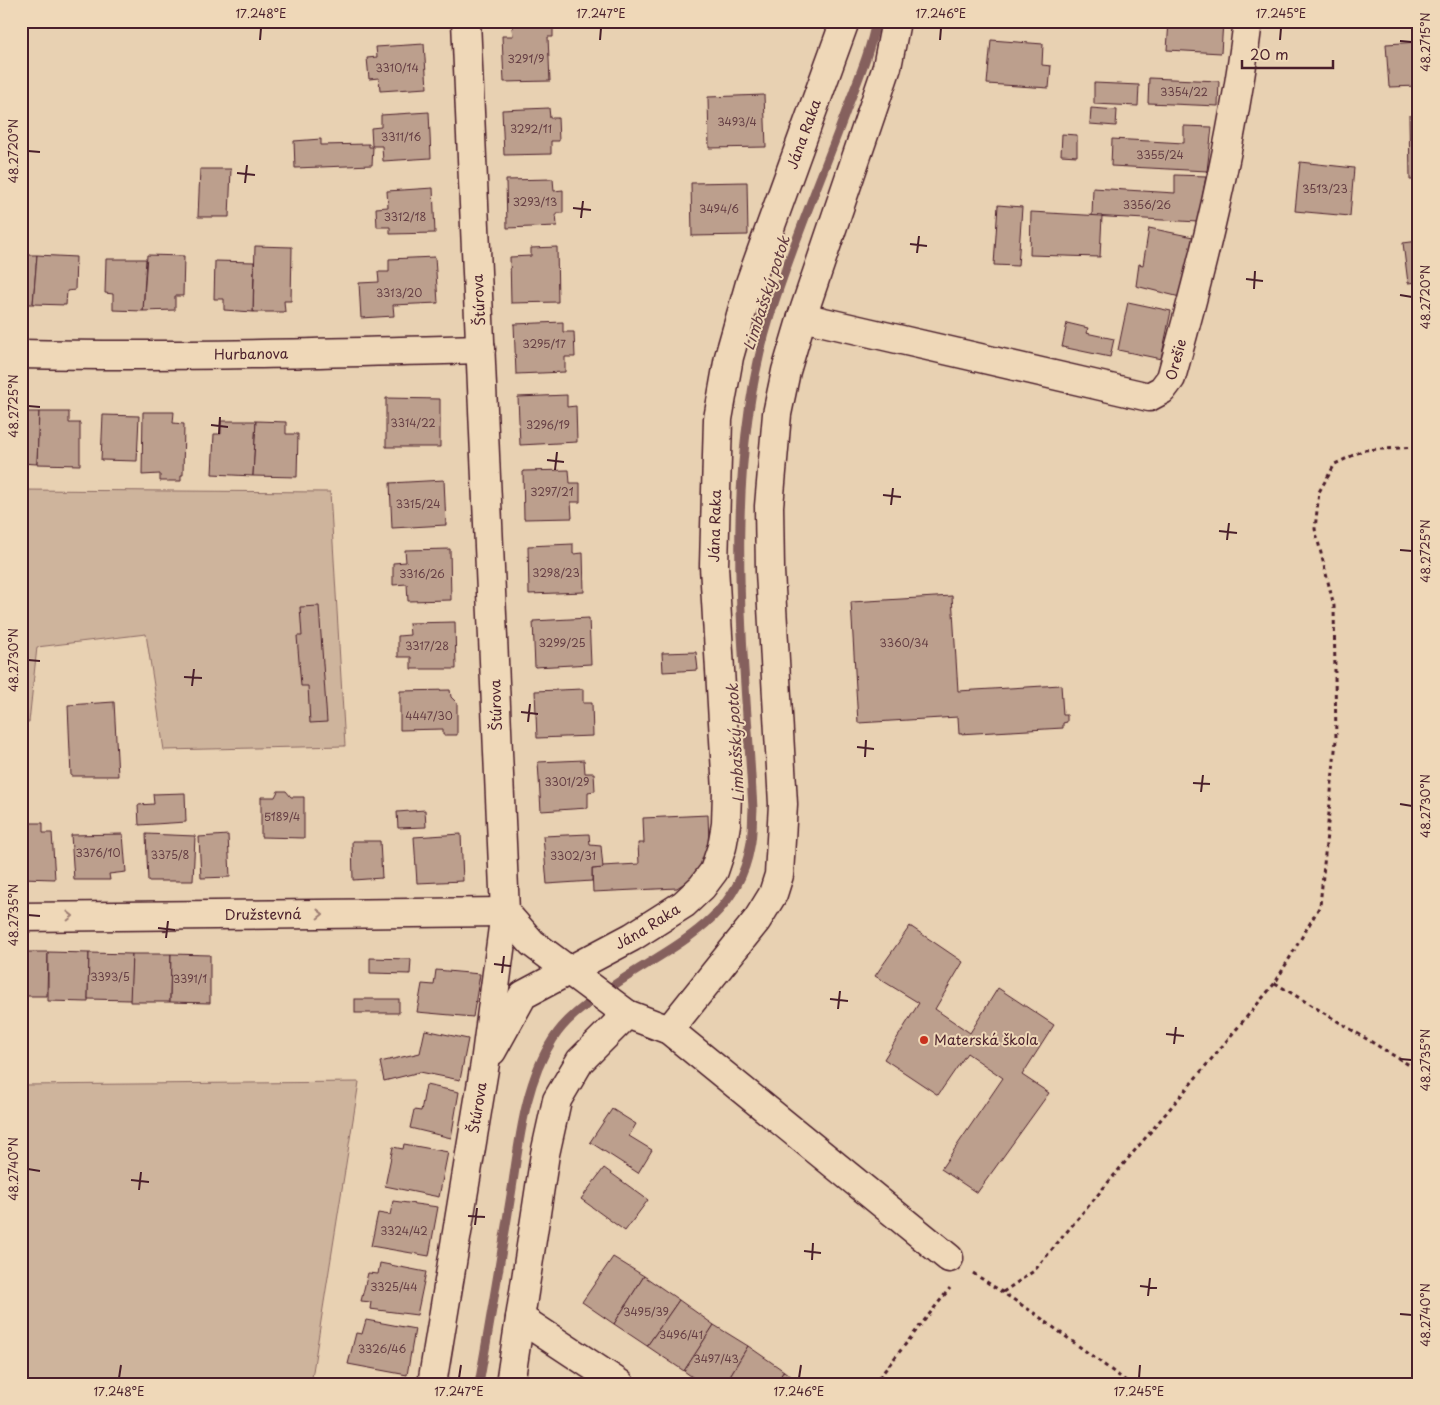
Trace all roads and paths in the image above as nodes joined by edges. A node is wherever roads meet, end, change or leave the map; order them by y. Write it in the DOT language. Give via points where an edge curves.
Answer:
graph roads {
  1 [pos="466,21"];
  2 [pos="845,21"];
  3 [pos="896,21"];
  4 [pos="1248,21"];
  5 [pos="802,317"];
  6 [pos="481,349"];
  7 [pos="21,354"];
  8 [pos="1419,447"];
  9 [pos="505,912"];
  10 [pos="21,917"];
  11 [pos="568,970"];
  12 [pos="1275,983"];
  13 [pos="628,1014"];
  14 [pos="669,1030"];
  15 [pos="485,1063"];
  16 [pos="1419,1071"];
  17 [pos="957,1263"];
  18 [pos="1003,1292"];
  19 [pos="520,1318"];
  20 [pos="432,1384"];
  21 [pos="510,1384"];
  22 [pos="620,1384"];
  23 [pos="874,1384"];
  24 [pos="1130,1384"];
  1 -- 6 [label="street, Štúrova"];
  2 -- 11 [label="street, Jána Raka" via="750,283 730,357 718,419 714,566 727,791 722,847 714,871 684,904 632,937"];
  3 -- 5 [label="street" via="887,67"];
  4 -- 5 [label="street, Orešie" via="1239,92 1207,247 1171,378 1162,390 1149,397"];
  5 -- 14 [label="street" via="777,414 768,506 783,804 779,874 773,894 757,920"];
  6 -- 7 [label="street, Hurbanova" via="309,354"];
  6 -- 9 [label="street, Štúrova"];
  8 -- 12 [label="path" via="1364,450 1336,464 1319,492 1315,529 1334,606 1336,740 1320,906"];
  10 -- 9 [label="street, Družstevná, one-way"];
  9 -- 11 [label="street" via="532,943"];
  9 -- 15 [label="street, Štúrova"];
  11 -- 13 [label="street"];
  11 -- 15 [label="street, Jána Raka" via="523,995"];
  12 -- 16 [label="path"];
  12 -- 18 [label="path" via="1034,1272"];
  13 -- 14 [label="street"];
  13 -- 19 [label="street" via="580,1061 557,1100 545,1154"];
  14 -- 17 [label="street"];
  15 -- 20 [label="street, Štúrova"];
  17 -- 18 [label="path"];
  17 -- 23 [label="path"];
  18 -- 24 [label="path"];
  19 -- 21 [label="street"];
  19 -- 22 [label="street"];
}
